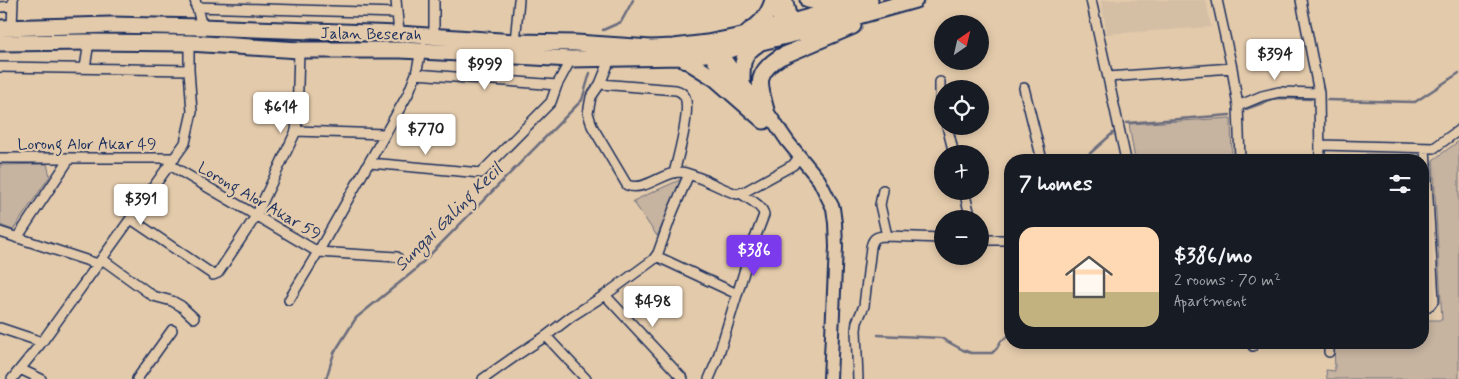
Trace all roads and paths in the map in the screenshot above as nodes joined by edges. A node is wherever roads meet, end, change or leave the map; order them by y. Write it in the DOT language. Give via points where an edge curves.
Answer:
graph roads {
  1 [pos="396,0"];
  2 [pos="434,0"];
  3 [pos="519,0"];
  4 [pos="774,0"];
  5 [pos="786,0"];
  6 [pos="808,0"];
  7 [pos="870,0"];
  8 [pos="915,0"];
  9 [pos="928,0"];
  10 [pos="1091,0"];
  11 [pos="1217,0"];
  12 [pos="1301,0"];
  13 [pos="13,3"];
  14 [pos="196,4"];
  15 [pos="853,5"];
  16 [pos="0,7"];
  17 [pos="397,13"];
  18 [pos="202,27"];
  19 [pos="6,28"];
  20 [pos="787,30"];
  21 [pos="400,34"];
  22 [pos="434,36"];
  23 [pos="742,36"];
  24 [pos="89,42"];
  25 [pos="515,42"];
  26 [pos="0,43"];
  27 [pos="759,43"];
  28 [pos="189,44"];
  29 [pos="713,47"];
  30 [pos="299,50"];
  31 [pos="420,51"];
  32 [pos="612,57"];
  33 [pos="681,57"];
  34 [pos="571,59"];
  35 [pos="0,67"];
  36 [pos="86,68"];
  37 [pos="1232,68"];
  38 [pos="189,70"];
  39 [pos="416,74"];
  40 [pos="1108,77"];
  41 [pos="742,83"];
  42 [pos="600,84"];
  43 [pos="557,85"];
  44 [pos="1024,88"];
  45 [pos="1319,93"];
  46 [pos="1238,106"];
  47 [pos="765,116"];
  48 [pos="1459,130"];
  49 [pos="296,131"];
  50 [pos="385,134"];
  51 [pos="1320,145"];
  52 [pos="1425,148"];
  53 [pos="1040,154"];
  54 [pos="1125,154"];
  55 [pos="1240,154"];
  56 [pos="1320,154"];
  57 [pos="1425,154"];
  58 [pos="800,156"];
  59 [pos="0,158"];
  60 [pos="70,158"];
  61 [pos="172,162"];
  62 [pos="370,163"];
  63 [pos="674,173"];
  64 [pos="689,174"];
  65 [pos="883,190"];
  66 [pos="740,193"];
  67 [pos="256,216"];
  68 [pos="1429,216"];
  69 [pos="131,219"];
  70 [pos="0,232"];
  71 [pos="886,236"];
  72 [pos="17,238"];
  73 [pos="934,238"];
  74 [pos="989,240"];
  75 [pos="1004,240"];
  76 [pos="318,252"];
  77 [pos="656,256"];
  78 [pos="397,257"];
  79 [pos="100,262"];
  80 [pos="737,294"];
  81 [pos="605,295"];
  82 [pos="289,300"];
  83 [pos="1429,306"];
  84 [pos="194,318"];
  85 [pos="0,328"];
  86 [pos="172,330"];
  87 [pos="546,336"];
  88 [pos="42,342"];
  89 [pos="1330,349"];
  90 [pos="1330,352"];
  91 [pos="20,369"];
  92 [pos="488,378"];
  93 [pos="12,379"];
  94 [pos="41,379"];
  95 [pos="137,379"];
  96 [pos="586,379"];
  97 [pos="684,379"];
  98 [pos="709,379"];
  99 [pos="830,379"];
  100 [pos="858,379"];
  1 -- 17 [label="street"];
  2 -- 22 [label="street"];
  3 -- 25 [label="street"];
  4 -- 20 [label="main road"];
  4 -- 23 [label="highway" via="761,23"];
  5 -- 20 [label="main road"];
  6 -- 15 [label="highway"];
  7 -- 15 [label="highway, Jalan Beserah"];
  8 -- 20 [label="highway, Jalan Beserah"];
  9 -- 47 [label="highway" via="857,25 771,63 759,84"];
  10 -- 40 [label="street"];
  11 -- 37 [label="street"];
  12 -- 45 [label="street"];
  13 -- 16 [label="street"];
  13 -- 19 [label="street"];
  14 -- 17 [label="street"];
  14 -- 18 [label="street"];
  15 -- 20 [label="highway, Jalan Beserah"];
  17 -- 21 [label="street"];
  18 -- 19 [label="highway, Jalan Beserah"];
  18 -- 21 [label="highway, Jalan Beserah"];
  20 -- 23 [label="highway, Jalan Beserah"];
  20 -- 27 [label="highway, Jalan Beserah"];
  21 -- 22 [label="highway, Jalan Beserah"];
  22 -- 25 [label="highway, Jalan Beserah"];
  23 -- 29 [label="highway, Jalan Beserah"];
  24 -- 26 [label="highway, Jalan Beserah"];
  24 -- 28 [label="highway, Jalan Beserah"];
  24 -- 36 [label="street"];
  25 -- 29 [label="highway, Jalan Beserah" via="651,48"];
  27 -- 29 [label="highway, Jalan Beserah"];
  27 -- 41 [label="highway" via="750,49 743,61"];
  28 -- 30 [label="highway, Jalan Beserah"];
  28 -- 38 [label="street"];
  29 -- 33 [label="highway, Jalan Beserah"];
  29 -- 41 [label="main road"];
  29 -- 47 [label="main road" via="720,68"];
  30 -- 31 [label="highway, Jalan Beserah"];
  30 -- 49 [label="street"];
  31 -- 34 [label="highway, Jalan Beserah"];
  31 -- 39 [label="street"];
  32 -- 33 [label="highway, Jalan Beserah"];
  32 -- 34 [label="highway, Jalan Beserah"];
  32 -- 42 [label="street"];
  33 -- 47 [label="highway" via="707,72"];
  34 -- 43 [label="street"];
  35 -- 36 [label="street"];
  36 -- 38 [label="street"];
  37 -- 40 [label="street"];
  37 -- 46 [label="street"];
  38 -- 61 [label="street" via="192,112 185,143"];
  39 -- 43 [label="street"];
  39 -- 50 [label="street"];
  40 -- 54 [label="street"];
  41 -- 47 [label="main road"];
  42 -- 63 [label="street" via="591,97 589,118 624,181 630,186 637,186"];
  42 -- 63 [label="street" via="676,90 684,95 684,132"];
  43 -- 62 [label="street" via="550,102 481,172"];
  44 -- 53 [label="street"];
  45 -- 46 [label="street" via="1279,92"];
  45 -- 51 [label="street"];
  46 -- 55 [label="street"];
  47 -- 58 [label="main road"];
  48 -- 52 [label="street" via="1434,148"];
  49 -- 50 [label="street"];
  49 -- 67 [label="street"];
  50 -- 62 [label="street"];
  51 -- 52 [label="street"];
  51 -- 56 [label="street"];
  52 -- 57 [label="street"];
  58 -- 66 [label="street" via="793,165"];
  58 -- 99 [label="main road" via="819,180 833,208 836,247"];
  59 -- 60 [label="street, Lorong Alor Akar 49"];
  60 -- 61 [label="street, Lorong Alor Akar 49"];
  60 -- 72 [label="street"];
  61 -- 67 [label="street, Lorong Alor Akar 59"];
  61 -- 69 [label="street"];
  62 -- 76 [label="street"];
  63 -- 64 [label="street"];
  64 -- 66 [label="street"];
  64 -- 77 [label="street"];
  65 -- 71 [label="street" via="880,205"];
  66 -- 80 [label="street" via="761,207 764,215"];
  67 -- 69 [label="street" via="218,273 213,274"];
  67 -- 76 [label="street, Lorong Alor Akar 59"];
  68 -- 83 [label="street" via="1434,300"];
  69 -- 79 [label="street"];
  70 -- 72 [label="street"];
  71 -- 73 [label="street"];
  71 -- 100 [label="street" via="878,236 872,243 864,306 856,330"];
  72 -- 79 [label="street"];
  74 -- 75 [label="street"];
  76 -- 78 [label="street, Lorong Alor Akar 59"];
  76 -- 82 [label="street"];
  77 -- 80 [label="street"];
  77 -- 81 [label="street"];
  79 -- 84 [label="street" via="153,296 181,306"];
  79 -- 88 [label="street"];
  80 -- 98 [label="street"];
  81 -- 87 [label="street"];
  81 -- 97 [label="street"];
  85 -- 88 [label="street"];
  86 -- 95 [label="street"];
  87 -- 92 [label="street"];
  87 -- 96 [label="street"];
  88 -- 91 [label="street"];
  89 -- 90 [label="street"];
  91 -- 93 [label="street"];
  91 -- 94 [label="street"];
}
